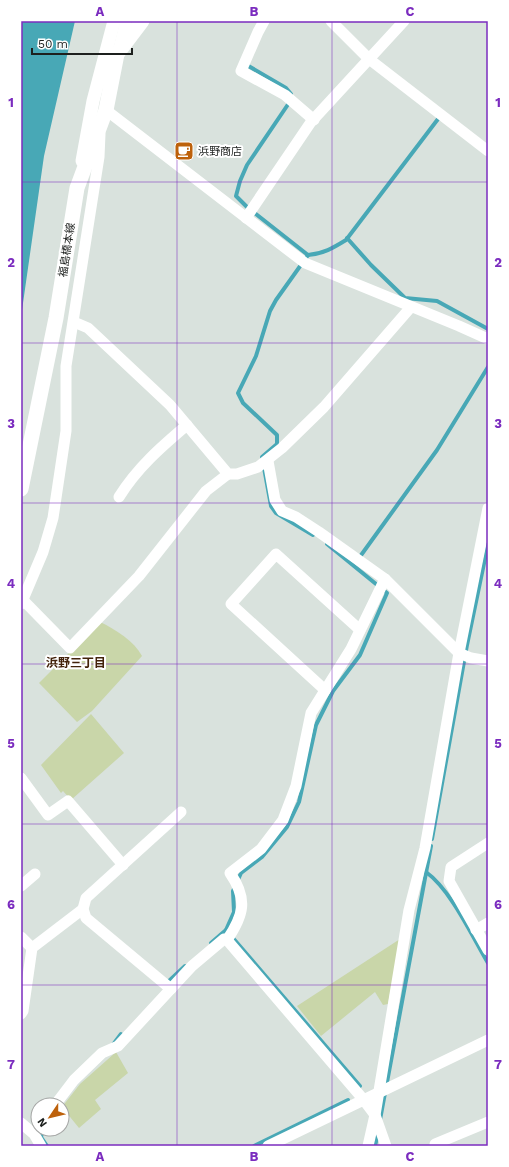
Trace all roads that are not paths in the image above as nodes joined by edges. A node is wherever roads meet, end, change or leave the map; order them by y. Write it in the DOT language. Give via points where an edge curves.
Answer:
graph roads {
  1 [pos="114,21"];
  2 [pos="126,21"];
  3 [pos="142,21"];
  4 [pos="264,21"];
  5 [pos="331,21"];
  6 [pos="404,21"];
  7 [pos="117,54"];
  8 [pos="369,59"];
  9 [pos="106,110"];
  10 [pos="314,120"];
  11 [pos="101,126"];
  12 [pos="488,151"];
  13 [pos="78,188"];
  14 [pos="249,213"];
  15 [pos="411,307"];
  16 [pos="74,322"];
  17 [pos="488,339"];
  18 [pos="187,425"];
  19 [pos="265,463"];
  20 [pos="228,474"];
  21 [pos="21,490"];
  22 [pos="120,498"];
  23 [pos="488,508"];
  24 [pos="382,585"];
  25 [pos="22,602"];
  26 [pos="360,630"];
  27 [pos="464,655"];
  28 [pos="488,661"];
  29 [pos="325,690"];
  30 [pos="21,778"];
  31 [pos="181,812"];
  32 [pos="488,843"];
  33 [pos="123,865"];
  34 [pos="35,874"];
  35 [pos="21,886"];
  36 [pos="83,909"];
  37 [pos="488,923"];
  38 [pos="476,930"];
  39 [pos="21,937"];
  40 [pos="229,938"];
  41 [pos="32,948"];
  42 [pos="488,950"];
  43 [pos="168,987"];
  44 [pos="21,1014"];
  45 [pos="488,1040"];
  46 [pos="379,1091"];
  47 [pos="61,1097"];
  48 [pos="363,1099"];
  49 [pos="376,1118"];
  50 [pos="488,1122"];
  51 [pos="385,1141"];
  52 [pos="435,1144"];
  53 [pos="268,1146"];
  54 [pos="368,1146"];
  1 -- 13 [label="street" via="93,101"];
  2 -- 7 [label="street"];
  3 -- 7 [label="main road, 福島橋本線"];
  4 -- 10 [label="street" via="241,71 291,100"];
  5 -- 8 [label="street"];
  6 -- 8 [label="street"];
  7 -- 9 [label="main road, 福島橋本線"];
  8 -- 10 [label="street"];
  8 -- 12 [label="street"];
  9 -- 11 [label="main road, 福島橋本線"];
  9 -- 14 [label="street"];
  10 -- 14 [label="street"];
  11 -- 13 [label="main road, 福島橋本線"];
  11 -- 16 [label="street" via="99,157"];
  13 -- 21 [label="main road, 福島橋本線" via="56,318"];
  14 -- 15 [label="street" via="303,262"];
  15 -- 17 [label="street"];
  15 -- 19 [label="street" via="324,407"];
  16 -- 18 [label="street" via="88,328 117,354"];
  16 -- 25 [label="street" via="66,366 66,431 53,518 43,552"];
  18 -- 20 [label="street"];
  18 -- 22 [label="street" via="153,454 131,478"];
  19 -- 20 [label="street" via="237,474"];
  19 -- 24 [label="street" via="275,500 282,511 302,521 357,560"];
  20 -- 25 [label="street" via="206,492 138,576 70,648"];
  23 -- 27 [label="street"];
  24 -- 26 [label="street"];
  24 -- 27 [label="street"];
  26 -- 29 [label="street"];
  26 -- 29 [label="street" via="276,554 231,604"];
  27 -- 28 [label="street"];
  27 -- 46 [label="street" via="425,848 408,910"];
  29 -- 40 [label="street" via="310,713 296,786 283,820 261,849 230,873 243,899 236,928"];
  30 -- 33 [label="street" via="48,815 68,801"];
  31 -- 33 [label="street"];
  32 -- 38 [label="street" via="451,867 449,882"];
  33 -- 36 [label="street" via="86,898"];
  34 -- 35 [label="street"];
  36 -- 41 [label="street"];
  36 -- 43 [label="street" via="86,918"];
  37 -- 38 [label="street"];
  38 -- 42 [label="street"];
  39 -- 41 [label="street"];
  40 -- 43 [label="street" via="224,939"];
  40 -- 48 [label="street"];
  41 -- 44 [label="street"];
  43 -- 47 [label="street" via="118,1046 102,1053 74,1080"];
  45 -- 46 [label="street"];
  46 -- 48 [label="street"];
  46 -- 49 [label="street"];
  48 -- 49 [label="street"];
  48 -- 53 [label="street"];
  49 -- 51 [label="street"];
  49 -- 54 [label="street"];
  50 -- 52 [label="street"];
}
